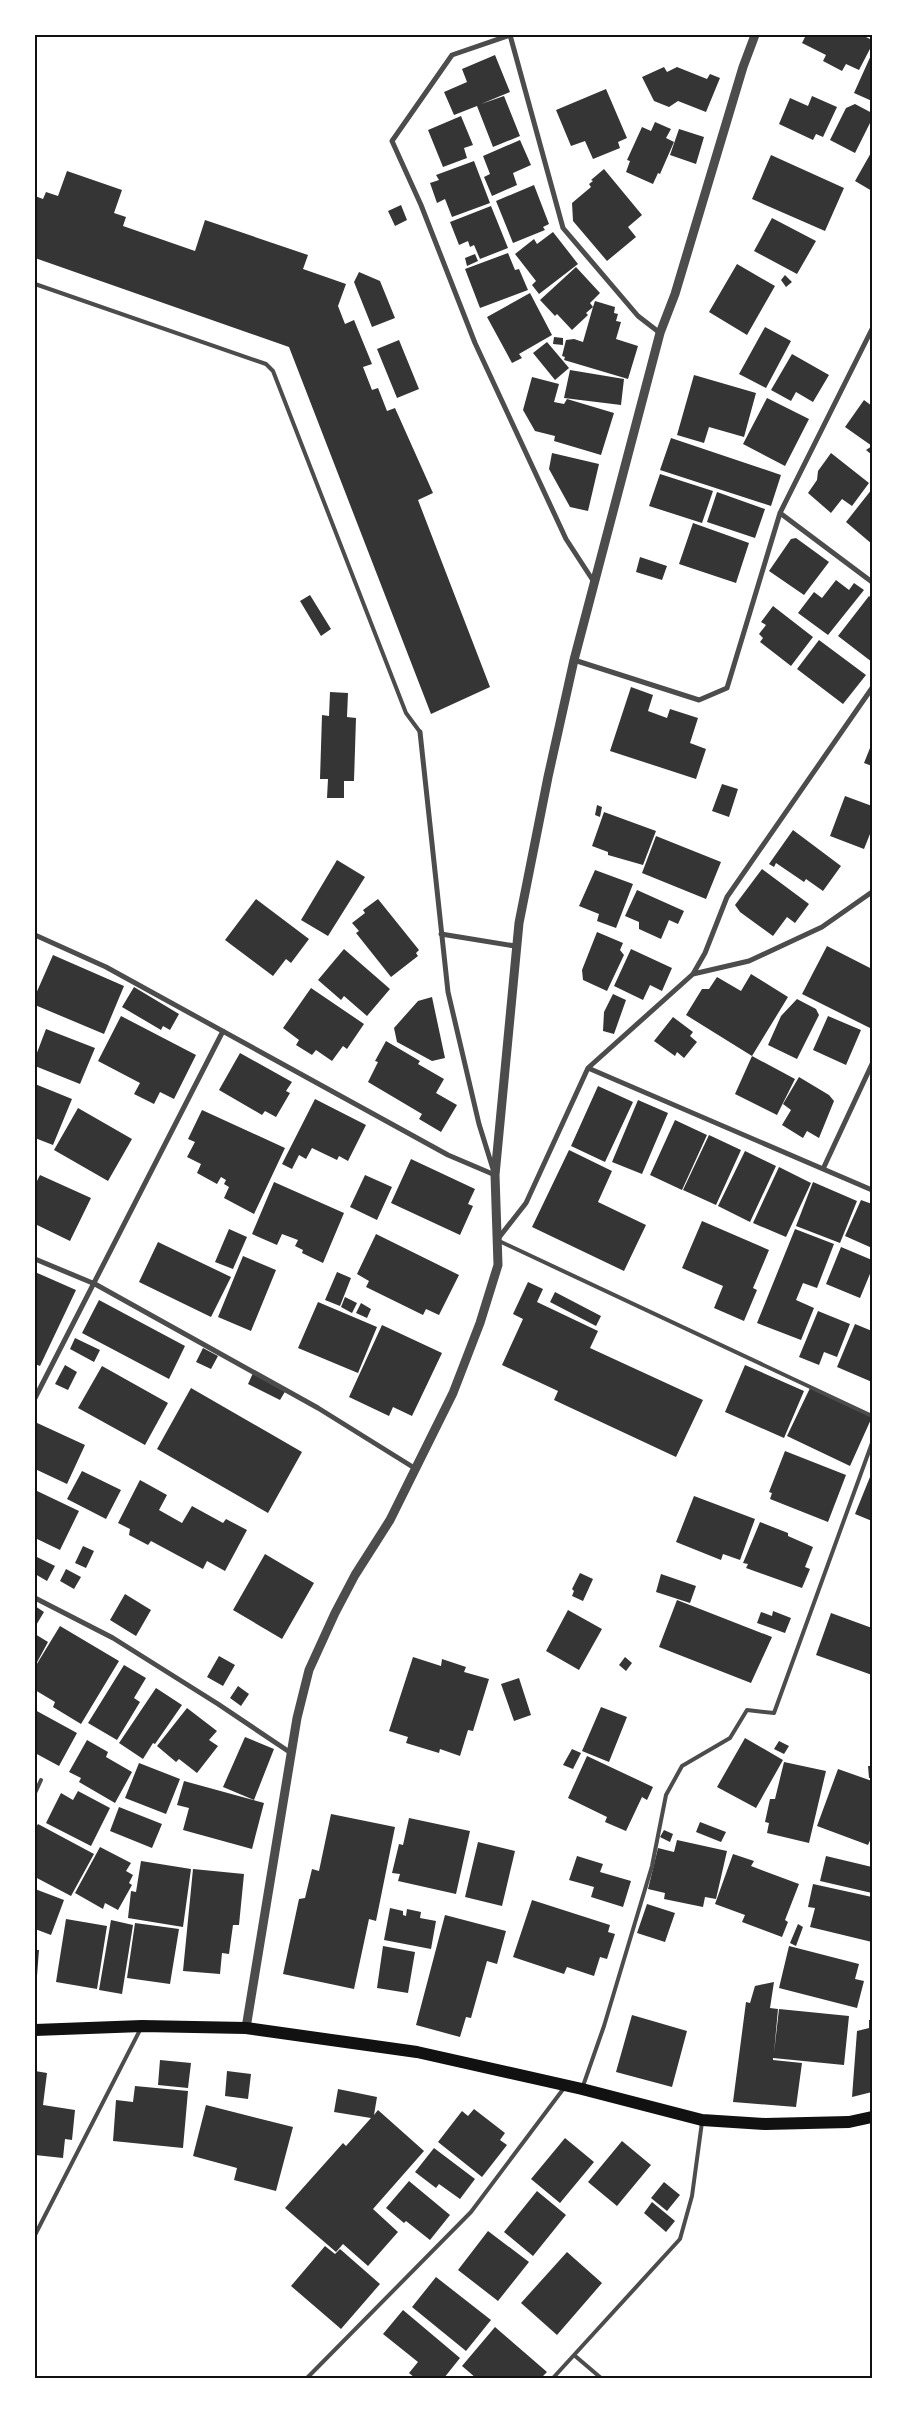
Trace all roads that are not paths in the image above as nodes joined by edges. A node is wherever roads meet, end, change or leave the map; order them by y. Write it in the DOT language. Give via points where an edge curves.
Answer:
graph roads {
  1 [pos="755,35"];
  2 [pos="35,284"];
  3 [pos="872,329"];
  4 [pos="660,333"];
  5 [pos="780,513"];
  6 [pos="594,582"];
  7 [pos="872,582"];
  8 [pos="574,660"];
  9 [pos="872,688"];
  10 [pos="420,732"];
  11 [pos="872,892"];
  12 [pos="440,934"];
  13 [pos="35,935"];
  14 [pos="515,946"];
  15 [pos="693,974"];
  16 [pos="223,1031"];
  17 [pos="872,1064"];
  18 [pos="588,1068"];
  19 [pos="823,1169"];
  20 [pos="495,1175"];
  21 [pos="872,1190"];
  22 [pos="497,1240"];
  23 [pos="35,1259"];
  24 [pos="95,1284"];
  25 [pos="35,1398"];
  26 [pos="872,1416"];
  27 [pos="872,1442"];
  28 [pos="416,1469"];
  29 [pos="35,1598"];
  30 [pos="291,1753"];
  31 [pos="41,1780"];
  32 [pos="35,1793"];
  33 [pos="142,2026"];
  34 [pos="246,2028"];
  35 [pos="35,2030"];
  36 [pos="565,2086"];
  37 [pos="582,2089"];
  38 [pos="872,2117"];
  39 [pos="702,2120"];
  40 [pos="35,2235"];
  41 [pos="574,2355"];
  42 [pos="307,2378"];
  43 [pos="553,2378"];
  44 [pos="601,2378"];
  1 -- 4 [label="street"];
  2 -- 10 [label="lane" via="266,364 273,371 406,713"];
  3 -- 5 [label="street"];
  4 -- 6 [label="street"];
  4 -- 6 [label="street" via="638,316 563,228 510,36 452,55 392,141 479,352 566,539"];
  5 -- 7 [label="street"];
  5 -- 8 [label="street" via="727,688 699,700"];
  6 -- 8 [label="street"];
  8 -- 14 [label="street"];
  9 -- 15 [label="street" via="728,897"];
  10 -- 12 [label="street"];
  11 -- 15 [label="street" via="822,928 749,961"];
  12 -- 14 [label="street"];
  12 -- 20 [label="street" via="448,992 462,1055"];
  13 -- 16 [label="street" via="106,967"];
  14 -- 20 [label="street"];
  15 -- 18 [label="street"];
  16 -- 20 [label="street" via="431,1146"];
  16 -- 24 [label="street"];
  17 -- 19 [label="street"];
  18 -- 19 [label="street"];
  18 -- 22 [label="street" via="526,1203"];
  19 -- 21 [label="street"];
  20 -- 22 [label="street"];
  22 -- 26 [label="lane"];
  22 -- 28 [label="street" via="498,1265 480,1323 453,1393"];
  23 -- 24 [label="street"];
  24 -- 25 [label="street"];
  24 -- 28 [label="street" via="318,1408"];
  27 -- 37 [label="lane" via="774,1713 747,1710 730,1738 682,1766 666,1795 652,1866"];
  28 -- 30 [label="street" via="390,1520 355,1575 309,1670"];
  29 -- 30 [label="street" via="113,1638"];
  30 -- 34 [label="street"];
  31 -- 32 [label="lane"];
  33 -- 34 [label="main road"];
  33 -- 35 [label="main road"];
  33 -- 40 [label="lane"];
  34 -- 36 [label="main road" via="417,2052"];
  36 -- 37 [label="main road"];
  36 -- 42 [label="lane" via="472,2212"];
  37 -- 39 [label="main road"];
  38 -- 39 [label="main road" via="849,2122"];
  39 -- 41 [label="lane" via="692,2196 680,2239"];
  41 -- 43 [label="lane"];
  41 -- 44 [label="lane"];
}
